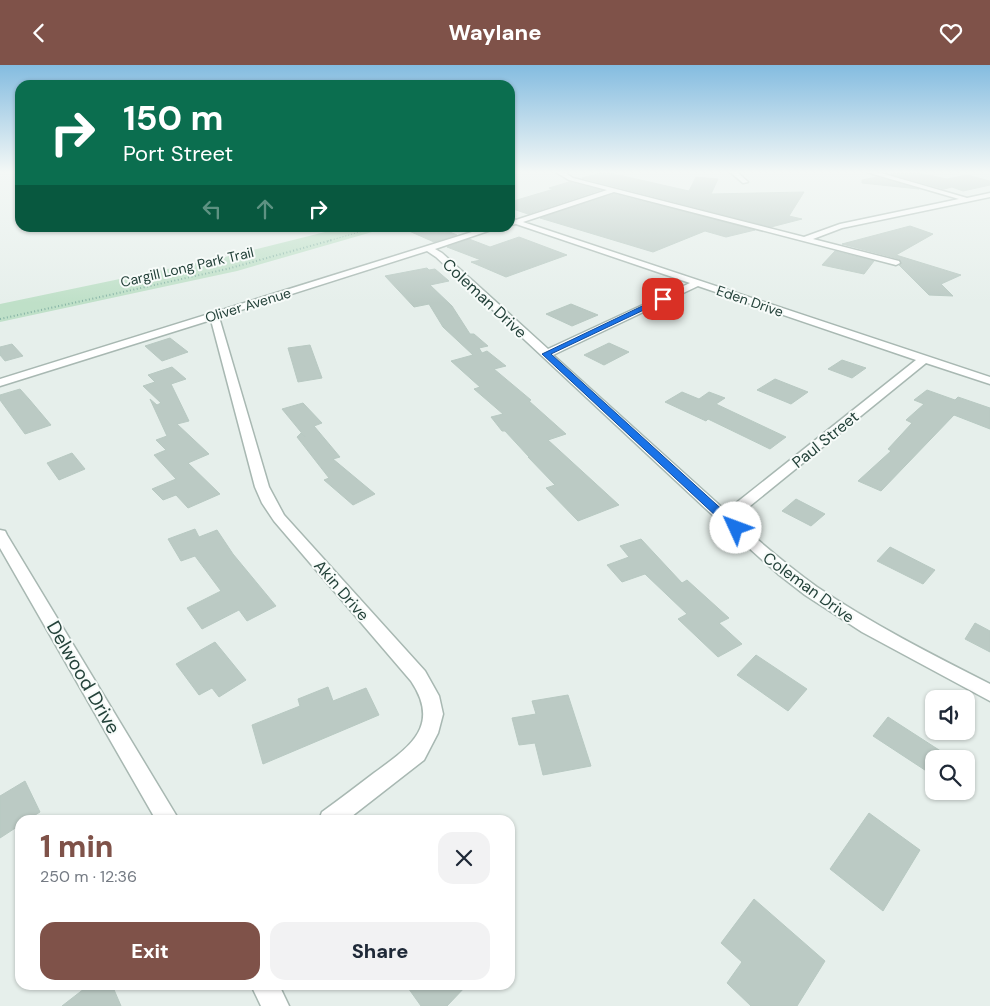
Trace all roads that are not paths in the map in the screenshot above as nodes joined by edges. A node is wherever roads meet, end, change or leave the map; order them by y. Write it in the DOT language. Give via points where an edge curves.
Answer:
graph roads {
  1 [pos="535,215"];
  2 [pos="712,215"];
  3 [pos="891,215"];
  4 [pos="515,221"];
  5 [pos="515,223"];
  6 [pos="482,232"];
  7 [pos="806,239"];
  8 [pos="429,249"];
  9 [pos="896,263"];
  10 [pos="697,283"];
  11 [pos="214,315"];
  12 [pos="546,354"];
  13 [pos="924,359"];
  14 [pos="990,381"];
  15 [pos="0,383"];
  16 [pos="725,519"];
  17 [pos="0,535"];
  18 [pos="990,693"];
  19 [pos="165,815"];
  20 [pos="336,815"];
  21 [pos="267,990"];
  22 [pos="276,1006"];
  1 -- 4 [label="street"];
  2 -- 7 [label="street"];
  3 -- 7 [label="street" via="836,226"];
  5 -- 10 [label="street, Eden Drive"];
  6 -- 8 [label="street, Oliver Avenue"];
  7 -- 9 [label="street"];
  8 -- 11 [label="street, Oliver Avenue"];
  8 -- 12 [label="street, Coleman Drive" via="440,255"];
  10 -- 12 [label="street"];
  10 -- 13 [label="street, Eden Drive"];
  11 -- 15 [label="street, Oliver Avenue"];
  11 -- 20 [label="street, Akin Drive" via="269,503 418,676 432,703 432,726 417,753"];
  12 -- 16 [label="street, Coleman Drive"];
  13 -- 14 [label="street, Eden Drive"];
  13 -- 16 [label="street, Paul Street"];
  16 -- 18 [label="street, Coleman Drive" via="789,575 846,616"];
  17 -- 19 [label="street, Delwood Drive"];
  21 -- 22 [label="street"];
}
